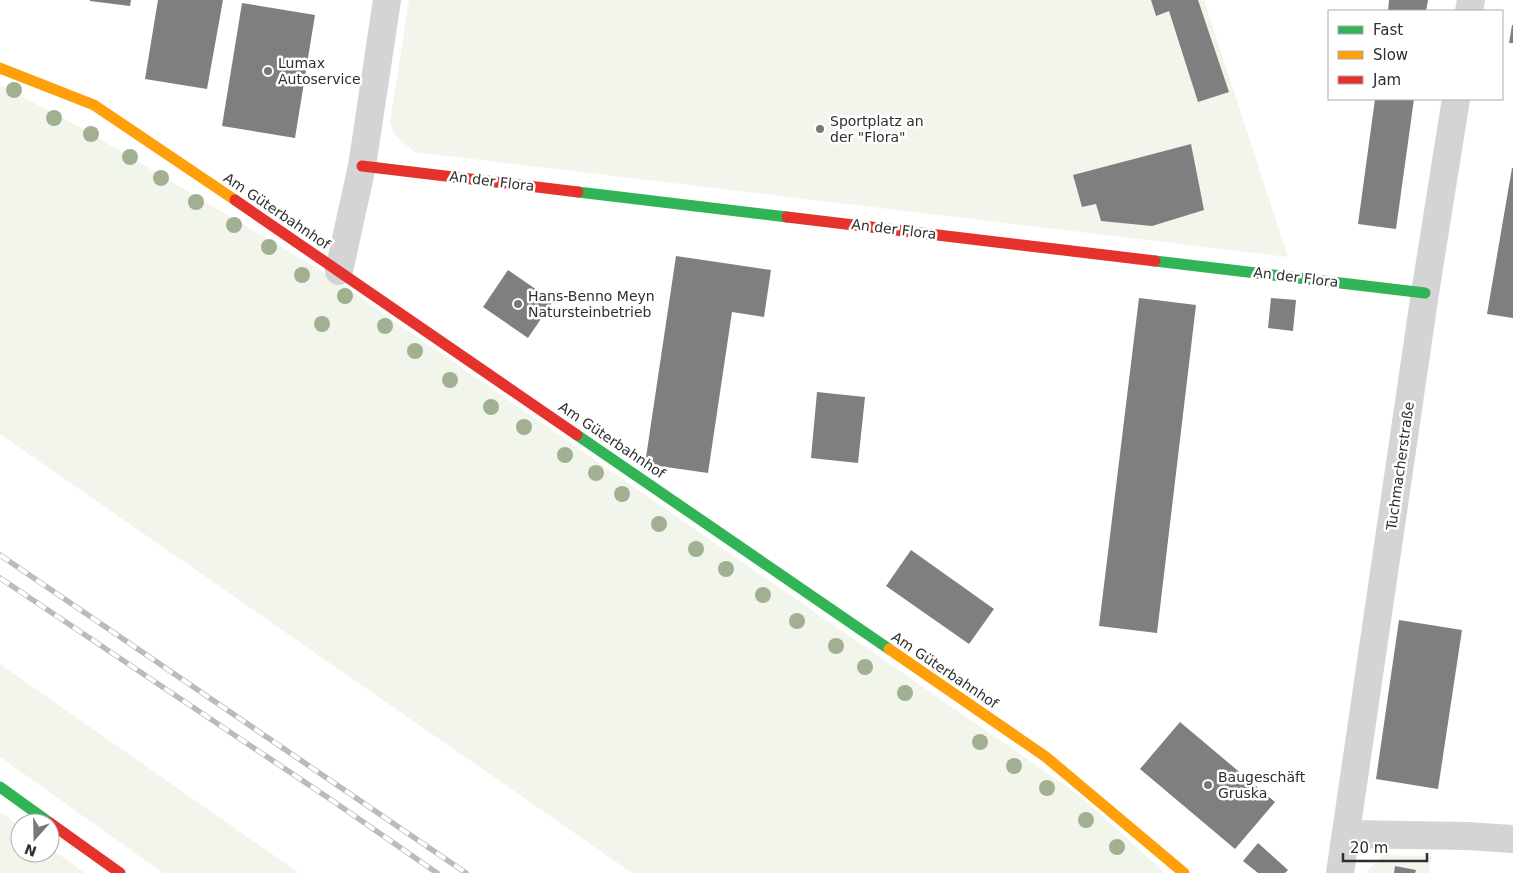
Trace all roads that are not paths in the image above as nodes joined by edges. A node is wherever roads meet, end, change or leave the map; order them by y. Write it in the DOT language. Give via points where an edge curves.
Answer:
graph roads {
  1 [pos="387,0"];
  2 [pos="0,68"];
  3 [pos="1456,100"];
  4 [pos="362,166"];
  5 [pos="339,272"];
  6 [pos="1425,292"];
  7 [pos="0,787"];
  8 [pos="36,813"];
  9 [pos="60,830"];
  10 [pos="1346,834"];
  11 [pos="1513,839"];
  12 [pos="120,873"];
  13 [pos="1184,873"];
  14 [pos="1340,873"];
  1 -- 4 [label="street"];
  2 -- 5 [label="street, Am Güterbahnhof" via="94,105"];
  3 -- 6 [label="street, Tuchmacherstraße"];
  4 -- 5 [label="street"];
  4 -- 6 [label="street, An der Flora"];
  5 -- 13 [label="street, Am Güterbahnhof" via="1046,757"];
  6 -- 10 [label="street, Tuchmacherstraße"];
  7 -- 8 [label="street"];
  9 -- 12 [label="street"];
  10 -- 11 [label="street"];
  10 -- 14 [label="street, Tuchmacherstraße"];
}
